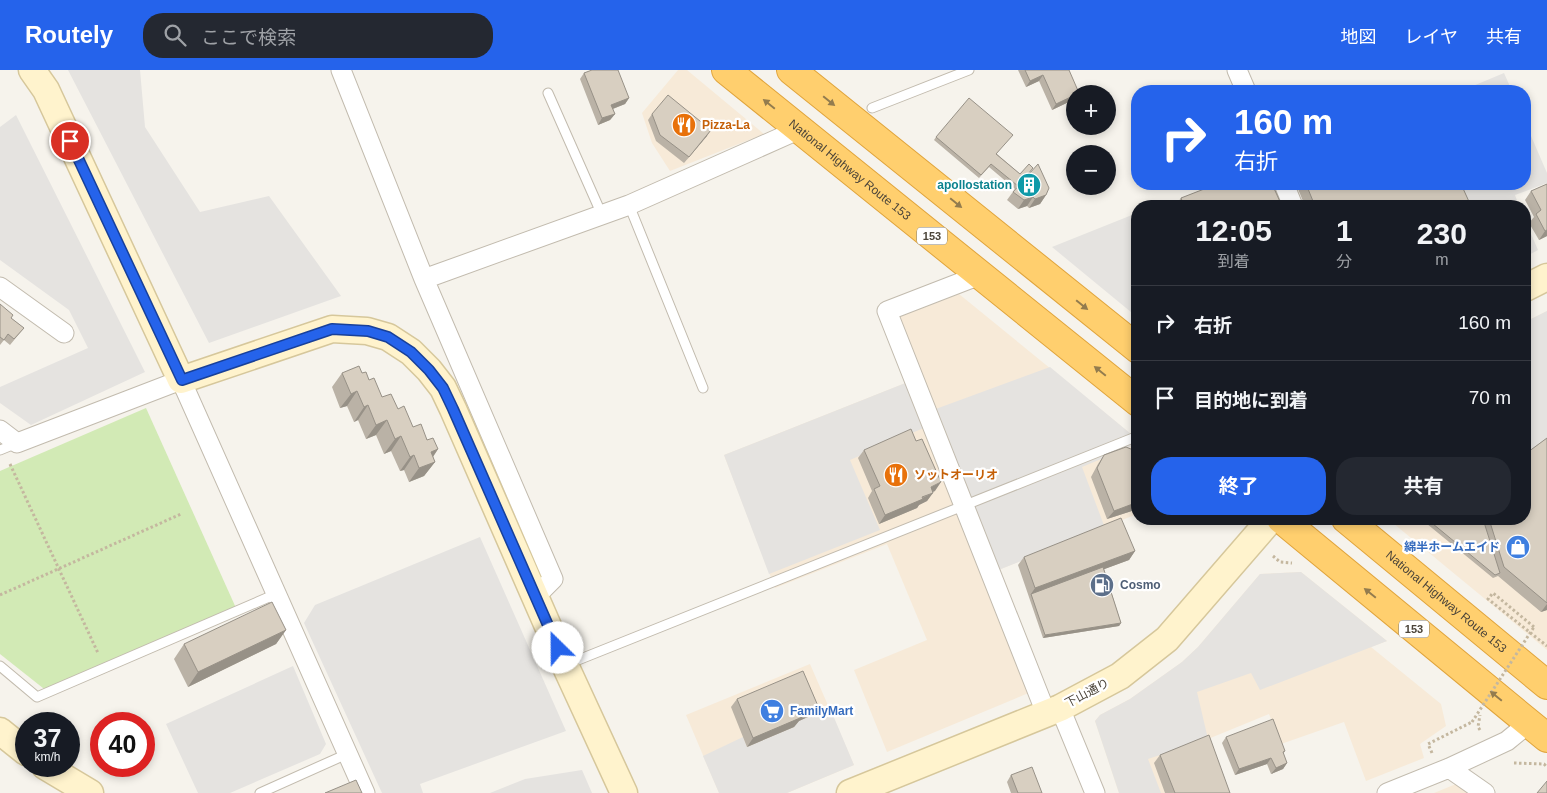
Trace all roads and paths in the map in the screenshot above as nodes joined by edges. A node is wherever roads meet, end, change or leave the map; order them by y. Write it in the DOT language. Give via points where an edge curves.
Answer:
graph roads {
  1 [pos="32,70"];
  2 [pos="341,70"];
  3 [pos="726,70"];
  4 [pos="792,70"];
  5 [pos="970,70"];
  6 [pos="1237,70"];
  7 [pos="1243,85"];
  8 [pos="548,93"];
  9 [pos="872,108"];
  10 [pos="800,129"];
  11 [pos="628,205"];
  12 [pos="602,215"];
  13 [pos="980,274"];
  14 [pos="1547,277"];
  15 [pos="424,279"];
  16 [pos="1531,285"];
  17 [pos="0,287"];
  18 [pos="64,333"];
  19 [pos="1131,344"];
  20 [pos="182,380"];
  21 [pos="704,388"];
  22 [pos="1131,396"];
  23 [pos="0,430"];
  24 [pos="1131,439"];
  25 [pos="7,448"];
  26 [pos="964,504"];
  27 [pos="180,514"];
  28 [pos="1266,525"];
  29 [pos="1289,525"];
  30 [pos="1353,525"];
  31 [pos="58,569"];
  32 [pos="276,594"];
  33 [pos="0,596"];
  34 [pos="536,596"];
  35 [pos="1547,646"];
  36 [pos="565,665"];
  37 [pos="0,666"];
  38 [pos="105,667"];
  39 [pos="1547,685"];
  40 [pos="1053,710"];
  41 [pos="0,731"];
  42 [pos="1538,731"];
  43 [pos="1481,732"];
  44 [pos="1472,735"];
  45 [pos="15,743"];
  46 [pos="1440,749"];
  47 [pos="347,754"];
  48 [pos="1509,763"];
  49 [pos="1547,766"];
  50 [pos="1449,768"];
  51 [pos="64,777"];
  52 [pos="90,793"];
  53 [pos="260,793"];
  54 [pos="365,793"];
  55 [pos="624,793"];
  56 [pos="850,793"];
  57 [pos="1095,793"];
  58 [pos="1387,793"];
  59 [pos="1485,793"];
  1 -- 20 [label="street" via="46,90"];
  2 -- 15 [label="street"];
  10 -- 3 [label="highway, National Highway Route 153 / 153, one-way"];
  4 -- 19 [label="highway, one-way"];
  5 -- 9 [label="lane"];
  6 -- 7 [label="street"];
  8 -- 12 [label="lane"];
  10 -- 11 [label="street"];
  10 -- 13 [label="highway, National Highway Route 153 / 153"];
  11 -- 12 [label="street"];
  11 -- 21 [label="lane"];
  12 -- 15 [label="street"];
  22 -- 13 [label="highway, National Highway Route 153 / 153, one-way"];
  13 -- 26 [label="street" via="887,311"];
  14 -- 16 [label="street"];
  15 -- 34 [label="street" via="553,580"];
  17 -- 18 [label="street"];
  20 -- 25 [label="street"];
  20 -- 32 [label="street"];
  20 -- 34 [label="street" via="332,329 368,331 388,337 411,352 443,388"];
  23 -- 25 [label="street"];
  24 -- 26 [label="lane"];
  25 -- 31 [label="path"];
  26 -- 36 [label="lane"];
  26 -- 40 [label="street"];
  27 -- 31 [label="path"];
  28 -- 40 [label="street, 下山通り" via="1167,639 1120,676"];
  42 -- 29 [label="highway, 153, one-way"];
  30 -- 39 [label="highway, National Highway Route 153"];
  31 -- 33 [label="path"];
  31 -- 38 [label="path"];
  32 -- 38 [label="lane"];
  32 -- 47 [label="street"];
  34 -- 36 [label="street"];
  35 -- 46 [label="path, bridge" via="1488,599 1493,593 1534,627 1472,722 1428,744 1431,753"];
  36 -- 55 [label="street"];
  37 -- 38 [label="lane" via="37,696"];
  40 -- 56 [label="street, 下山通り"];
  40 -- 57 [label="street"];
  41 -- 45 [label="street"];
  42 -- 50 [label="street" via="1507,741"];
  43 -- 44 [label="path"];
  47 -- 53 [label="lane"];
  47 -- 54 [label="street"];
  48 -- 49 [label="path"];
  50 -- 58 [label="street"];
  50 -- 59 [label="street"];
  51 -- 52 [label="street"];
}
